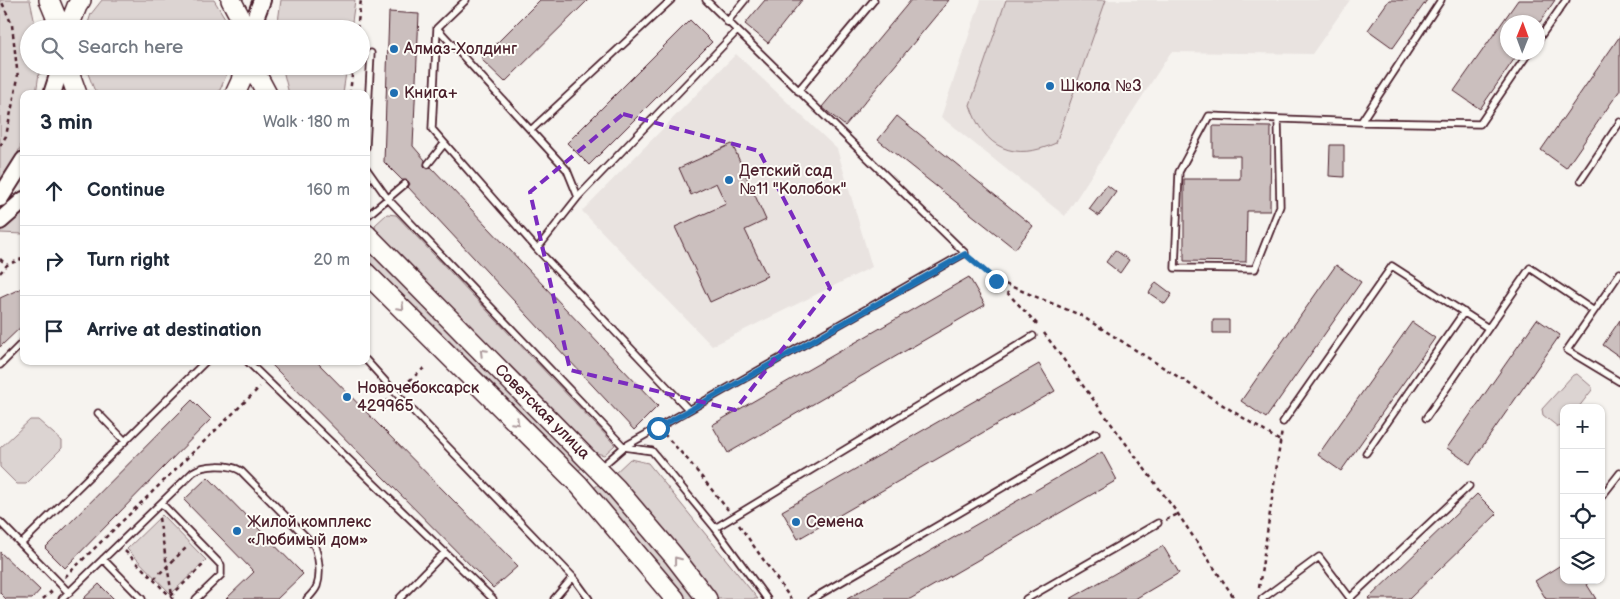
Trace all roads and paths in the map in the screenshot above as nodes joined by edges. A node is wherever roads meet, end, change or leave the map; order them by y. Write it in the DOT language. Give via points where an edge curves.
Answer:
graph roads {
  1 [pos="1,0"];
  2 [pos="49,0"];
  3 [pos="81,0"];
  4 [pos="231,0"];
  5 [pos="262,0"];
  6 [pos="361,0"];
  7 [pos="466,0"];
  8 [pos="671,0"];
  9 [pos="706,0"];
  10 [pos="745,0"];
  11 [pos="874,0"];
  12 [pos="1441,0"];
  13 [pos="1566,0"];
  14 [pos="57,20"];
  15 [pos="72,20"];
  16 [pos="241,20"];
  17 [pos="254,20"];
  18 [pos="358,20"];
  19 [pos="727,22"];
  20 [pos="437,28"];
  21 [pos="1545,30"];
  22 [pos="737,31"];
  23 [pos="372,53"];
  24 [pos="1524,60"];
  25 [pos="58,75"];
  26 [pos="70,75"];
  27 [pos="242,75"];
  28 [pos="257,75"];
  29 [pos="352,75"];
  30 [pos="53,90"];
  31 [pos="76,90"];
  32 [pos="237,90"];
  33 [pos="265,90"];
  34 [pos="350,90"];
  35 [pos="370,90"];
  36 [pos="798,91"];
  37 [pos="1278,120"];
  38 [pos="1361,122"];
  39 [pos="1620,122"];
  40 [pos="531,130"];
  41 [pos="444,144"];
  42 [pos="0,146"];
  43 [pos="428,164"];
  44 [pos="20,166"];
  45 [pos="370,174"];
  46 [pos="1581,180"];
  47 [pos="405,184"];
  48 [pos="578,197"];
  49 [pos="0,198"];
  50 [pos="388,199"];
  51 [pos="20,204"];
  52 [pos="370,214"];
  53 [pos="0,221"];
  54 [pos="370,238"];
  55 [pos="537,249"];
  56 [pos="965,254"];
  57 [pos="0,259"];
  58 [pos="20,260"];
  59 [pos="7,265"];
  60 [pos="0,273"];
  61 [pos="1620,273"];
  62 [pos="996,281"];
  63 [pos="372,283"];
  64 [pos="1594,311"];
  65 [pos="1464,312"];
  66 [pos="1488,328"];
  67 [pos="1033,336"];
  68 [pos="20,345"];
  69 [pos="370,364"];
  70 [pos="0,365"];
  71 [pos="202,365"];
  72 [pos="251,365"];
  73 [pos="266,381"];
  74 [pos="1620,382"];
  75 [pos="689,410"];
  76 [pos="98,414"];
  77 [pos="1426,418"];
  78 [pos="1283,422"];
  79 [pos="1096,433"];
  80 [pos="125,441"];
  81 [pos="624,447"];
  82 [pos="1366,453"];
  83 [pos="598,469"];
  84 [pos="1620,473"];
  85 [pos="1469,486"];
  86 [pos="1604,494"];
  87 [pos="159,505"];
  88 [pos="0,522"];
  89 [pos="1158,523"];
  90 [pos="715,528"];
  91 [pos="196,538"];
  92 [pos="21,544"];
  93 [pos="119,544"];
  94 [pos="444,553"];
  95 [pos="212,555"];
  96 [pos="103,560"];
  97 [pos="167,567"];
  98 [pos="573,577"];
  99 [pos="154,580"];
  100 [pos="59,583"];
  101 [pos="1259,589"];
  102 [pos="69,593"];
  103 [pos="171,597"];
  104 [pos="1351,598"];
  105 [pos="43,599"];
  106 [pos="62,599"];
  107 [pos="142,599"];
  108 [pos="196,599"];
  109 [pos="307,599"];
  110 [pos="399,599"];
  111 [pos="493,599"];
  112 [pos="554,599"];
  113 [pos="589,599"];
  114 [pos="674,599"];
  115 [pos="707,599"];
  116 [pos="767,599"];
  117 [pos="812,599"];
  118 [pos="1026,599"];
  119 [pos="1235,599"];
  120 [pos="1262,599"];
  1 -- 42 [label="path" via="12,26 18,78 6,136"];
  2 -- 14 [label="main road"];
  3 -- 15 [label="main road"];
  4 -- 16 [label="main road"];
  5 -- 17 [label="main road"];
  6 -- 18 [label="path"];
  7 -- 20 [label="lane"];
  8 -- 40 [label="lane"];
  9 -- 19 [label="lane"];
  10 -- 19 [label="lane"];
  11 -- 36 [label="lane"];
  12 -- 38 [label="lane"];
  13 -- 21 [label="lane"];
  19 -- 22 [label="lane"];
  20 -- 40 [label="lane"];
  20 -- 41 [label="lane" via="432,129"];
  22 -- 36 [label="lane"];
  22 -- 48 [label="lane"];
  23 -- 35 [label="lane"];
  24 -- 38 [label="lane" via="1480,124"];
  25 -- 30 [label="main road"];
  26 -- 31 [label="main road"];
  27 -- 32 [label="main road"];
  28 -- 33 [label="main road"];
  29 -- 34 [label="path"];
  36 -- 56 [label="lane"];
  37 -- 37 [label="lane" via="1209,116 1179,172 1175,268 1255,269 1280,206"];
  37 -- 38 [label="lane"];
  39 -- 46 [label="lane"];
  40 -- 48 [label="lane" via="567,170"];
  41 -- 43 [label="lane"];
  41 -- 55 [label="lane"];
  44 -- 49 [label="main road"];
  45 -- 50 [label="lane"];
  47 -- 50 [label="lane"];
  48 -- 55 [label="lane"];
  50 -- 52 [label="lane"];
  50 -- 81 [label="lane"];
  51 -- 53 [label="main road"];
  83 -- 54 [label="main road, Советская улица, one-way"];
  55 -- 75 [label="lane"];
  56 -- 62 [label="path"];
  56 -- 75 [label="lane"];
  57 -- 59 [label="path"];
  58 -- 59 [label="path"];
  59 -- 60 [label="path"];
  61 -- 64 [label="lane"];
  62 -- 101 [label="path" via="1080,315 1280,441"];
  62 -- 119 [label="path" via="1042,330 1178,514"];
  63 -- 114 [label="main road, Советская улица, one-way" via="580,484"];
  64 -- 66 [label="lane" via="1530,268"];
  64 -- 74 [label="lane" via="1567,350"];
  65 -- 66 [label="lane"];
  65 -- 78 [label="lane" via="1392,266"];
  65 -- 82 [label="lane"];
  66 -- 77 [label="lane"];
  67 -- 90 [label="lane"];
  68 -- 70 [label="lane"];
  69 -- 98 [label="lane"];
  71 -- 80 [label="lane"];
  72 -- 73 [label="lane"];
  73 -- 94 [label="lane"];
  73 -- 100 [label="path"];
  75 -- 81 [label="lane"];
  76 -- 80 [label="lane"];
  79 -- 117 [label="lane"];
  80 -- 92 [label="lane"];
  81 -- 83 [label="lane"];
  81 -- 90 [label="lane" via="652,451"];
  115 -- 83 [label="main road, Советская улица, one-way" via="652,529"];
  84 -- 86 [label="lane"];
  85 -- 104 [label="lane"];
  87 -- 91 [label="lane"];
  87 -- 93 [label="lane"];
  87 -- 97 [label="path"];
  87 -- 109 [label="lane" via="199,468 231,467 241,470 314,545 318,554 318,584"];
  88 -- 92 [label="lane"];
  89 -- 118 [label="lane"];
  90 -- 116 [label="lane"];
  91 -- 95 [label="lane"];
  91 -- 97 [label="path"];
  92 -- 100 [label="lane"];
  93 -- 96 [label="lane"];
  93 -- 99 [label="path"];
  94 -- 110 [label="lane"];
  94 -- 111 [label="lane"];
  95 -- 103 [label="path"];
  95 -- 108 [label="lane" via="221,565 221,575"];
  96 -- 102 [label="lane"];
  96 -- 107 [label="lane"];
  97 -- 99 [label="path"];
  97 -- 103 [label="path"];
  98 -- 112 [label="lane"];
  98 -- 113 [label="lane"];
  99 -- 103 [label="path"];
  100 -- 102 [label="lane"];
  100 -- 105 [label="path"];
  102 -- 106 [label="lane"];
  104 -- 120 [label="lane" via="1319,557"];
}
